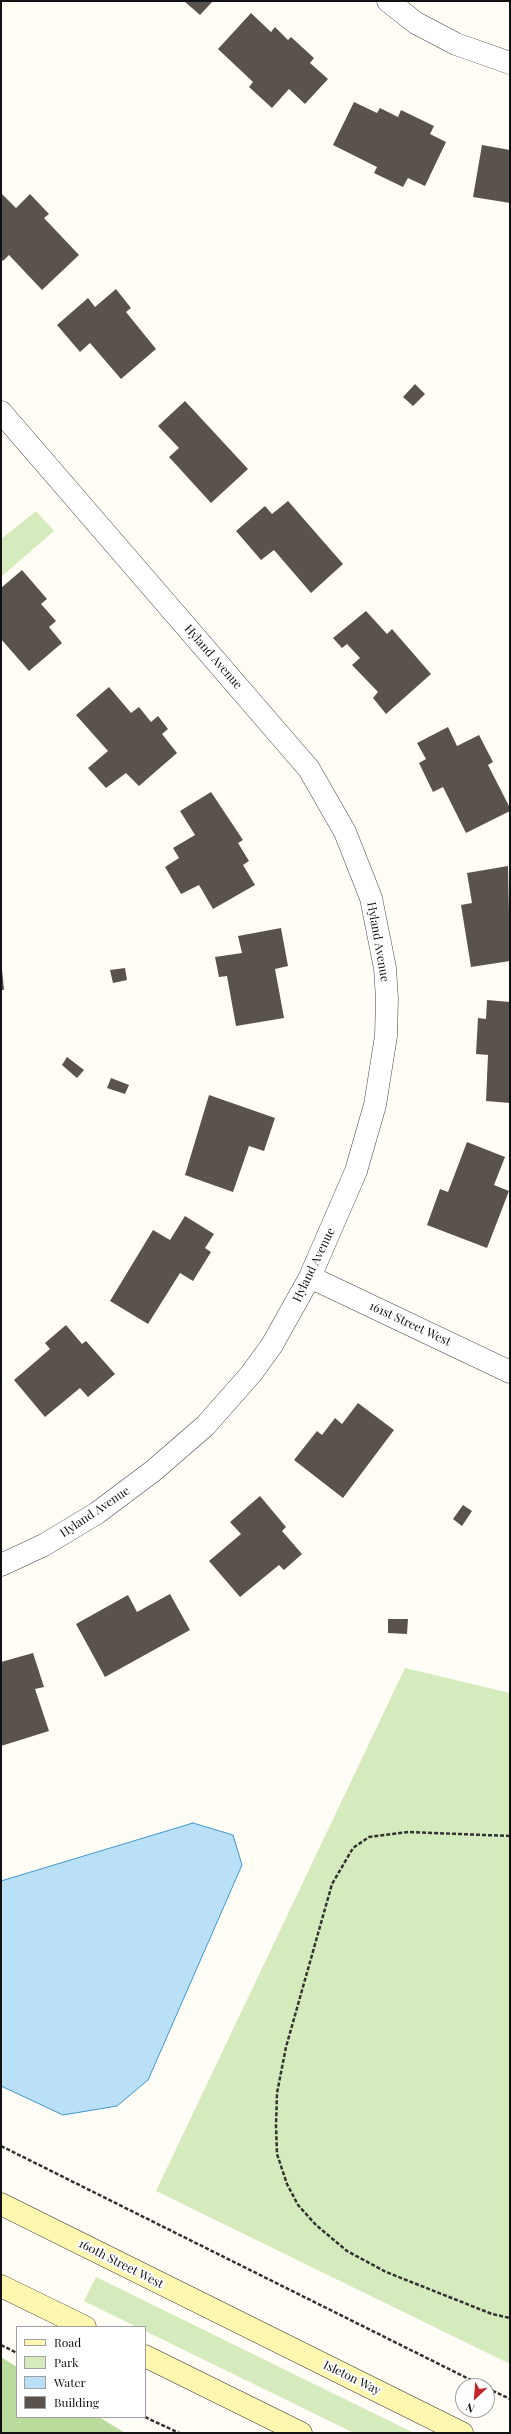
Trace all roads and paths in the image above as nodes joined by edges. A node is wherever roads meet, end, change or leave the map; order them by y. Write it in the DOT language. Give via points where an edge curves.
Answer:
graph roads {
  1 [pos="388,1"];
  2 [pos="510,63"];
  3 [pos="1,412"];
  4 [pos="310,1277"];
  5 [pos="510,1372"];
  6 [pos="1,1565"];
  7 [pos="510,1836"];
  8 [pos="1,2146"];
  9 [pos="1,2204"];
  10 [pos="1,2286"];
  11 [pos="510,2318"];
  12 [pos="241,2323"];
  13 [pos="84,2326"];
  14 [pos="1,2345"];
  15 [pos="16,2352"];
  16 [pos="146,2356"];
  17 [pos="467,2378"];
  18 [pos="495,2392"];
  19 [pos="510,2399"];
  20 [pos="146,2417"];
  21 [pos="179,2433"];
  22 [pos="301,2433"];
  23 [pos="462,2433"];
  1 -- 2 [label="street" via="416,22 456,44"];
  3 -- 4 [label="street, Hyland Avenue" via="309,769 345,832 371,898 385,968 387,999 382,1070 356,1171"];
  4 -- 5 [label="street, 161st Street West"];
  4 -- 6 [label="street, Hyland Avenue" via="264,1357 205,1426 153,1471 97,1513 44,1545"];
  7 -- 11 [label="path" via="409,1832 369,1837 353,1848 332,1884 286,2047 277,2093 276,2126 277,2154 287,2184 298,2205 331,2238 347,2251 386,2272 492,2314"];
  8 -- 17 [label="path"];
  9 -- 12 [label="main road, 160th Street West"];
  10 -- 13 [label="main road"];
  12 -- 23 [label="main road, Isleton Way"];
  14 -- 15 [label="path"];
  16 -- 22 [label="main road"];
  18 -- 19 [label="path"];
  20 -- 21 [label="path"];
}
